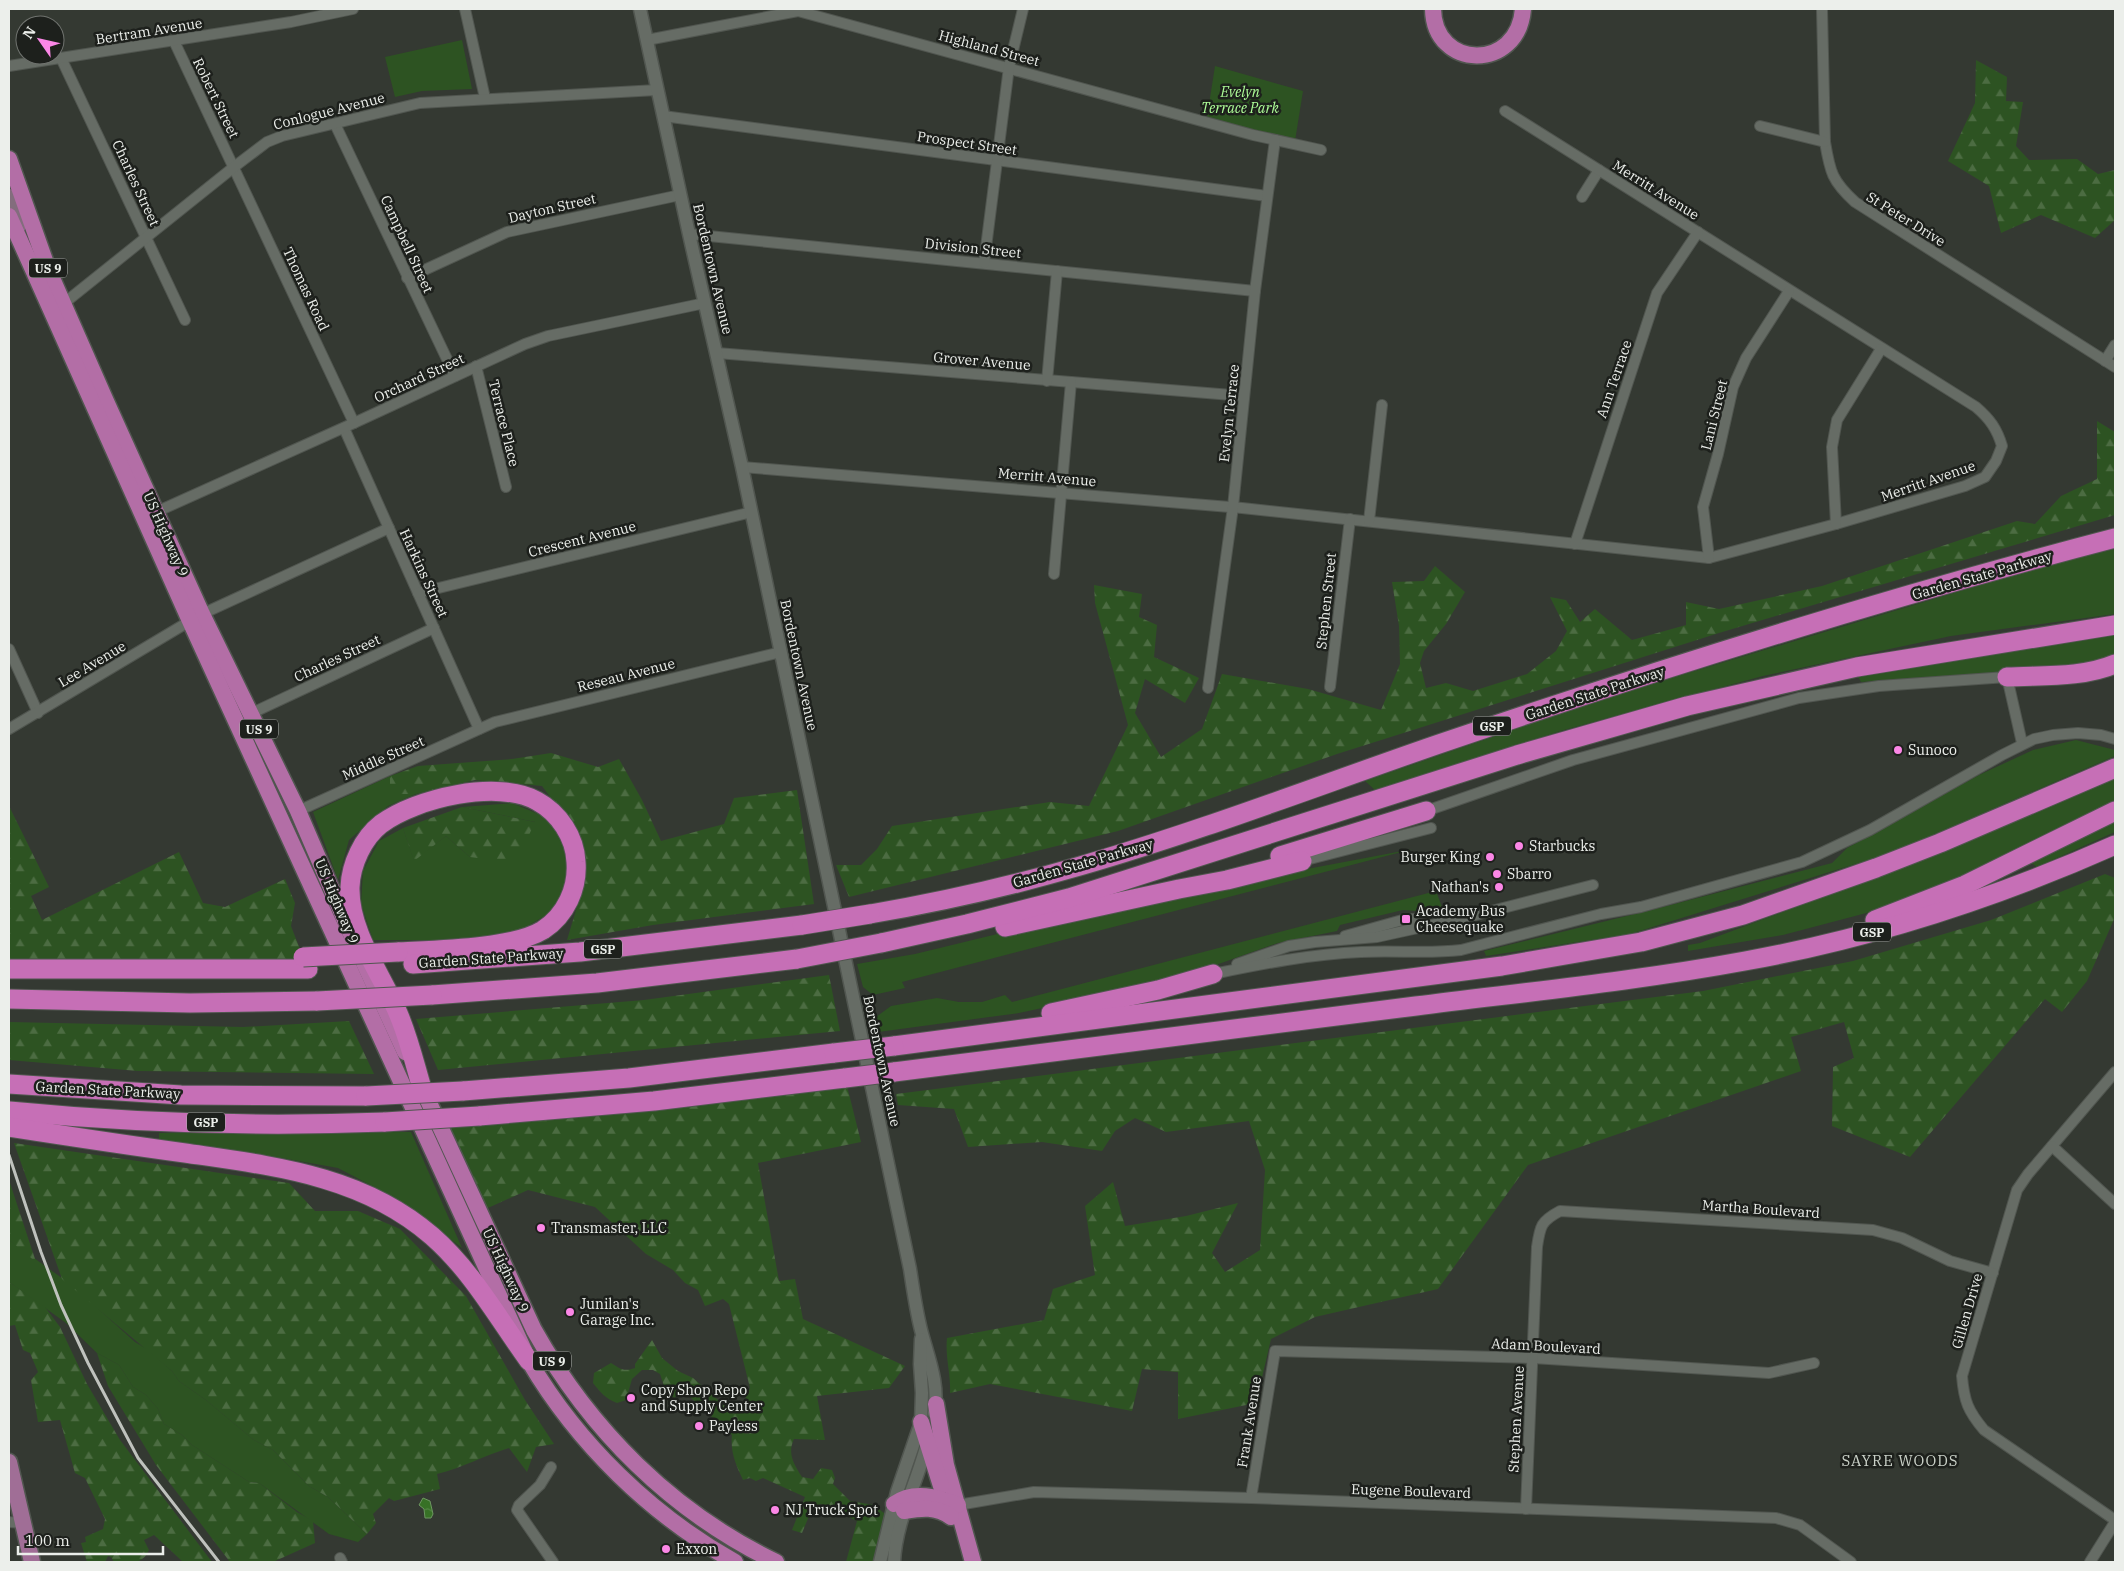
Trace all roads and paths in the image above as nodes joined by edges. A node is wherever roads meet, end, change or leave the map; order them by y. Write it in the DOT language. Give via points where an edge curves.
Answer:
graph roads {
  1 [pos="353,9"];
  2 [pos="464,9"];
  3 [pos="640,9"];
  4 [pos="1023,9"];
  5 [pos="1433,9"];
  6 [pos="1523,9"];
  7 [pos="1822,9"];
  8 [pos="648,40"];
  9 [pos="174,41"];
  10 [pos="65,57"];
  11 [pos="64,65"];
  12 [pos="1009,67"];
  13 [pos="658,90"];
  14 [pos="485,98"];
  15 [pos="1505,111"];
  16 [pos="663,116"];
  17 [pos="335,124"];
  18 [pos="1760,126"];
  19 [pos="1275,140"];
  20 [pos="1825,142"];
  21 [pos="1321,150"];
  22 [pos="9,159"];
  23 [pos="997,161"];
  24 [pos="234,167"];
  25 [pos="1599,170"];
  26 [pos="680,195"];
  27 [pos="9,196"];
  28 [pos="1267,196"];
  29 [pos="1582,197"];
  30 [pos="9,216"];
  31 [pos="1698,232"];
  32 [pos="688,234"];
  33 [pos="147,237"];
  34 [pos="984,263"];
  35 [pos="33,268"];
  36 [pos="1057,271"];
  37 [pos="407,278"];
  38 [pos="1255,291"];
  39 [pos="1789,291"];
  40 [pos="705,303"];
  41 [pos="63,304"];
  42 [pos="185,320"];
  43 [pos="2115,345"];
  44 [pos="1881,348"];
  45 [pos="717,353"];
  46 [pos="2105,361"];
  47 [pos="476,366"];
  48 [pos="2115,367"];
  49 [pos="455,376"];
  50 [pos="1047,380"];
  51 [pos="1071,382"];
  52 [pos="1244,396"];
  53 [pos="1382,405"];
  54 [pos="354,424"];
  55 [pos="344,428"];
  56 [pos="742,467"];
  57 [pos="506,487"];
  58 [pos="1060,492"];
  59 [pos="1233,508"];
  60 [pos="156,512"];
  61 [pos="752,512"];
  62 [pos="1350,519"];
  63 [pos="1369,521"];
  64 [pos="1836,524"];
  65 [pos="389,528"];
  66 [pos="2115,538"];
  67 [pos="1575,544"];
  68 [pos="1709,558"];
  69 [pos="1054,574"];
  70 [pos="418,593"];
  71 [pos="196,617"];
  72 [pos="2115,625"];
  73 [pos="434,628"];
  74 [pos="9,649"];
  75 [pos="781,652"];
  76 [pos="2115,664"];
  77 [pos="2007,677"];
  78 [pos="1330,687"];
  79 [pos="1208,688"];
  80 [pos="38,712"];
  81 [pos="252,713"];
  82 [pos="9,729"];
  83 [pos="479,729"];
  84 [pos="2115,739"];
  85 [pos="2022,743"];
  86 [pos="2115,768"];
  87 [pos="298,811"];
  88 [pos="2115,811"];
  89 [pos="1428,819"];
  90 [pos="2115,845"];
  91 [pos="1302,861"];
  92 [pos="1593,885"];
  93 [pos="1179,888"];
  94 [pos="880,943"];
  95 [pos="401,958"];
  96 [pos="9,969"];
  97 [pos="1213,974"];
  98 [pos="1619,980"];
  99 [pos="9,999"];
  100 [pos="960,1037"];
  101 [pos="2115,1072"];
  102 [pos="17,1085"];
  103 [pos="421,1085"];
  104 [pos="9,1111"];
  105 [pos="9,1127"];
  106 [pos="2052,1146"];
  107 [pos="2115,1204"];
  108 [pos="1538,1241"];
  109 [pos="1993,1273"];
  110 [pos="921,1329"];
  111 [pos="1275,1352"];
  112 [pos="1533,1358"];
  113 [pos="530,1361"];
  114 [pos="1814,1363"];
  115 [pos="936,1404"];
  116 [pos="921,1422"];
  117 [pos="928,1443"];
  118 [pos="9,1462"];
  119 [pos="551,1468"];
  120 [pos="1251,1498"];
  121 [pos="902,1504"];
  122 [pos="952,1508"];
  123 [pos="1526,1509"];
  124 [pos="2115,1521"];
  125 [pos="16,1522"];
  126 [pos="32,1562"];
  127 [pos="553,1562"];
  128 [pos="735,1562"];
  129 [pos="776,1562"];
  130 [pos="880,1562"];
  131 [pos="894,1562"];
  132 [pos="963,1562"];
  133 [pos="973,1562"];
  134 [pos="1851,1562"];
  135 [pos="2090,1562"];
  1 -- 9 [label="street, Bertram Avenue"];
  2 -- 14 [label="street"];
  3 -- 8 [label="street, Bordentown Avenue"];
  4 -- 12 [label="street"];
  5 -- 6 [label="highway" via="1444,41 1462,53 1481,56 1500,50 1512,40 1522,22"];
  7 -- 20 [label="street, St Peter Drive"];
  8 -- 12 [label="street, Highland Street" via="798,11"];
  8 -- 13 [label="street, Bordentown Avenue"];
  9 -- 10 [label="street, Bertram Avenue"];
  9 -- 24 [label="street, Robert Street"];
  11 -- 33 [label="street, Charles Street"];
  12 -- 19 [label="street, Highland Street"];
  12 -- 23 [label="street"];
  13 -- 14 [label="street, Conlogue Avenue"];
  13 -- 16 [label="street, Bordentown Avenue"];
  14 -- 17 [label="street, Conlogue Avenue" via="420,103"];
  15 -- 25 [label="street, Merritt Avenue"];
  16 -- 23 [label="street, Prospect Street"];
  16 -- 26 [label="street, Bordentown Avenue"];
  17 -- 24 [label="street, Conlogue Avenue" via="267,142"];
  17 -- 37 [label="street, Campbell Street"];
  18 -- 20 [label="street"];
  19 -- 21 [label="street, Highland Street"];
  19 -- 28 [label="street, Evelyn Terrace"];
  20 -- 46 [label="street, St Peter Drive" via="1828,163 1838,187 1855,202"];
  22 -- 41 [label="highway, US Highway 9 / US 9"];
  23 -- 28 [label="street, Prospect Street"];
  23 -- 34 [label="street"];
  24 -- 33 [label="street, Conlogue Avenue"];
  24 -- 54 [label="street, Thomas Road"];
  25 -- 29 [label="street"];
  25 -- 31 [label="street, Merritt Avenue"];
  26 -- 32 [label="street, Bordentown Avenue"];
  26 -- 37 [label="street, Dayton Street" via="507,232"];
  27 -- 35 [label="main road"];
  28 -- 38 [label="street, Evelyn Terrace"];
  30 -- 35 [label="highway, US 9"];
  31 -- 39 [label="street, Merritt Avenue"];
  31 -- 67 [label="street, Ann Terrace" via="1657,293"];
  32 -- 34 [label="street, Division Street"];
  32 -- 40 [label="street, Bordentown Avenue"];
  33 -- 41 [label="street, Conlogue Avenue"];
  33 -- 42 [label="street, Charles Street"];
  34 -- 36 [label="street, Division Street"];
  35 -- 71 [label="highway, US Highway 9 / US 9" via="68,351"];
  36 -- 38 [label="street, Division Street"];
  36 -- 50 [label="street"];
  37 -- 49 [label="street, Campbell Street"];
  38 -- 52 [label="street, Evelyn Terrace"];
  39 -- 44 [label="street, Merritt Avenue"];
  39 -- 68 [label="street, Lani Street" via="1746,358 1733,387 1703,508"];
  40 -- 45 [label="street, Bordentown Avenue"];
  40 -- 47 [label="street, Orchard Street" via="548,336"];
  41 -- 60 [label="highway, US Highway 9 / US 9"];
  43 -- 46 [label="street"];
  44 -- 64 [label="street" via="1838,420 1832,447"];
  44 -- 64 [label="street, Merritt Avenue" via="1976,407 1997,430 2002,446 1985,476 1937,495"];
  45 -- 50 [label="street, Grover Avenue"];
  45 -- 56 [label="street, Bordentown Avenue"];
  46 -- 48 [label="street, St Peter Drive"];
  47 -- 49 [label="street, Orchard Street"];
  47 -- 57 [label="street, Terrace Place"];
  49 -- 54 [label="street, Orchard Street"];
  50 -- 51 [label="street, Grover Avenue"];
  51 -- 52 [label="street, Grover Avenue"];
  51 -- 58 [label="street"];
  52 -- 59 [label="street, Evelyn Terrace"];
  53 -- 63 [label="street"];
  54 -- 55 [label="street, Orchard Street"];
  55 -- 60 [label="street, Orchard Street"];
  55 -- 65 [label="street, Harkins Street"];
  56 -- 58 [label="street, Merritt Avenue"];
  56 -- 61 [label="street, Bordentown Avenue"];
  58 -- 59 [label="street, Merritt Avenue"];
  58 -- 69 [label="street"];
  59 -- 62 [label="street, Merritt Avenue"];
  59 -- 79 [label="street, Evelyn Terrace"];
  60 -- 71 [label="highway, US Highway 9 / US 9"];
  61 -- 70 [label="street, Crescent Avenue"];
  61 -- 75 [label="street, Bordentown Avenue"];
  62 -- 63 [label="street, Merritt Avenue"];
  62 -- 78 [label="street, Stephen Street"];
  63 -- 67 [label="street, Merritt Avenue"];
  64 -- 68 [label="street, Merritt Avenue"];
  65 -- 70 [label="street, Harkins Street"];
  65 -- 71 [label="street, Lee Avenue"];
  66 -- 95 [label="highway, Garden State Parkway / GSP, bridge" via="1943,585 1655,674 1113,856 1012,884 870,914 693,940 580,952"];
  67 -- 68 [label="street, Merritt Avenue"];
  70 -- 73 [label="street, Harkins Street"];
  71 -- 80 [label="street, Lee Avenue"];
  71 -- 81 [label="highway, US Highway 9 / US 9"];
  71 -- 113 [label="highway, US Highway 9 / US 9"];
  72 -- 94 [label="highway, Garden State Parkway / GSP" via="1857,667 1687,706 1498,761 1077,896"];
  73 -- 81 [label="street, Charles Street"];
  73 -- 83 [label="street, Harkins Street"];
  74 -- 80 [label="street"];
  75 -- 83 [label="street, Reseau Avenue" via="520,715"];
  75 -- 110 [label="street, Bordentown Avenue"];
  76 -- 77 [label="highway" via="2077,673"];
  77 -- 85 [label="street"];
  77 -- 89 [label="street" via="1895,684 1799,698 1573,760"];
  80 -- 82 [label="street, Lee Avenue"];
  81 -- 87 [label="highway, US Highway 9 / US 9"];
  83 -- 87 [label="street, Middle Street"];
  84 -- 85 [label="street" via="2066,733"];
  85 -- 97 [label="street" via="1870,830 1784,868 1649,905 1461,950 1317,955"];
  86 -- 100 [label="highway, Garden State Parkway / GSP" via="1876,868 1743,915 1641,942 1502,966"];
  87 -- 103 [label="highway, US Highway 9 / US 9"];
  88 -- 98 [label="highway" via="1965,885 1877,919 1772,945 1673,962"];
  89 -- 91 [label="street"];
  89 -- 93 [label="highway"];
  90 -- 98 [label="highway, Garden State Parkway / GSP" via="2001,892 1885,929 1746,961"];
  91 -- 93 [label="highway"];
  92 -- 97 [label="street" via="1429,925 1406,919 1332,940 1276,950"];
  93 -- 94 [label="highway" via="956,938"];
  94 -- 99 [label="highway, Garden State Parkway / GSP, bridge" via="797,959 597,983 432,995 181,1003"];
  95 -- 96 [label="highway, bridge" via="240,968"];
  95 -- 103 [label="highway" via="517,939 550,924 568,903 576,877 575,850 558,818 536,800 518,794 452,796 420,805 389,819 375,830 359,853 351,879 354,917 398,1014"];
  97 -- 100 [label="highway" via="1158,990 1023,1018"];
  98 -- 104 [label="highway, Garden State Parkway / GSP, bridge" via="654,1101 479,1116 385,1122 243,1124"];
  100 -- 102 [label="highway, Garden State Parkway / GSP, bridge" via="611,1079 366,1096 199,1095"];
  101 -- 106 [label="street, Gillen Drive"];
  103 -- 129 [label="highway, US Highway 9 / US 9" via="534,1330 575,1396 626,1456 678,1501"];
  105 -- 113 [label="highway" via="286,1169 339,1183 372,1196 418,1225 458,1262"];
  106 -- 107 [label="street"];
  106 -- 109 [label="street, Gillen Drive" via="2017,1190"];
  108 -- 109 [label="street, Martha Boulevard" via="1546,1218 1560,1211 1873,1230 1902,1238 1950,1261"];
  108 -- 112 [label="street, Stephen Avenue"];
  109 -- 124 [label="street, Gillen Drive" via="1962,1376 1971,1415 1984,1430"];
  110 -- 115 [label="street, Bordentown Avenue" via="932,1366"];
  110 -- 116 [label="street, Bordentown Avenue"];
  111 -- 112 [label="street, Adam Boulevard"];
  111 -- 120 [label="street, Frank Avenue"];
  112 -- 114 [label="street, Adam Boulevard" via="1769,1373"];
  112 -- 123 [label="street, Stephen Avenue"];
  113 -- 128 [label="highway, US Highway 9 / US 9" via="578,1431 620,1476 680,1526"];
  115 -- 117 [label="street, Bordentown Avenue"];
  115 -- 122 [label="highway"];
  116 -- 117 [label="highway"];
  116 -- 121 [label="street, Bordentown Avenue"];
  117 -- 121 [label="street, Bordentown Avenue"];
  117 -- 122 [label="highway"];
  118 -- 125 [label="main road"];
  119 -- 127 [label="street" via="517,1510"];
  120 -- 122 [label="street, Eugene Boulevard" via="1034,1492"];
  120 -- 123 [label="street, Eugene Boulevard"];
  121 -- 122 [label="highway" via="944,1512"];
  121 -- 130 [label="street, Bordentown Avenue"];
  121 -- 131 [label="street, Bordentown Avenue"];
  122 -- 132 [label="highway"];
  122 -- 133 [label="highway"];
  123 -- 134 [label="street, Eugene Boulevard" via="1776,1518 1800,1525"];
  124 -- 135 [label="street"];
  125 -- 126 [label="main road"];
}
